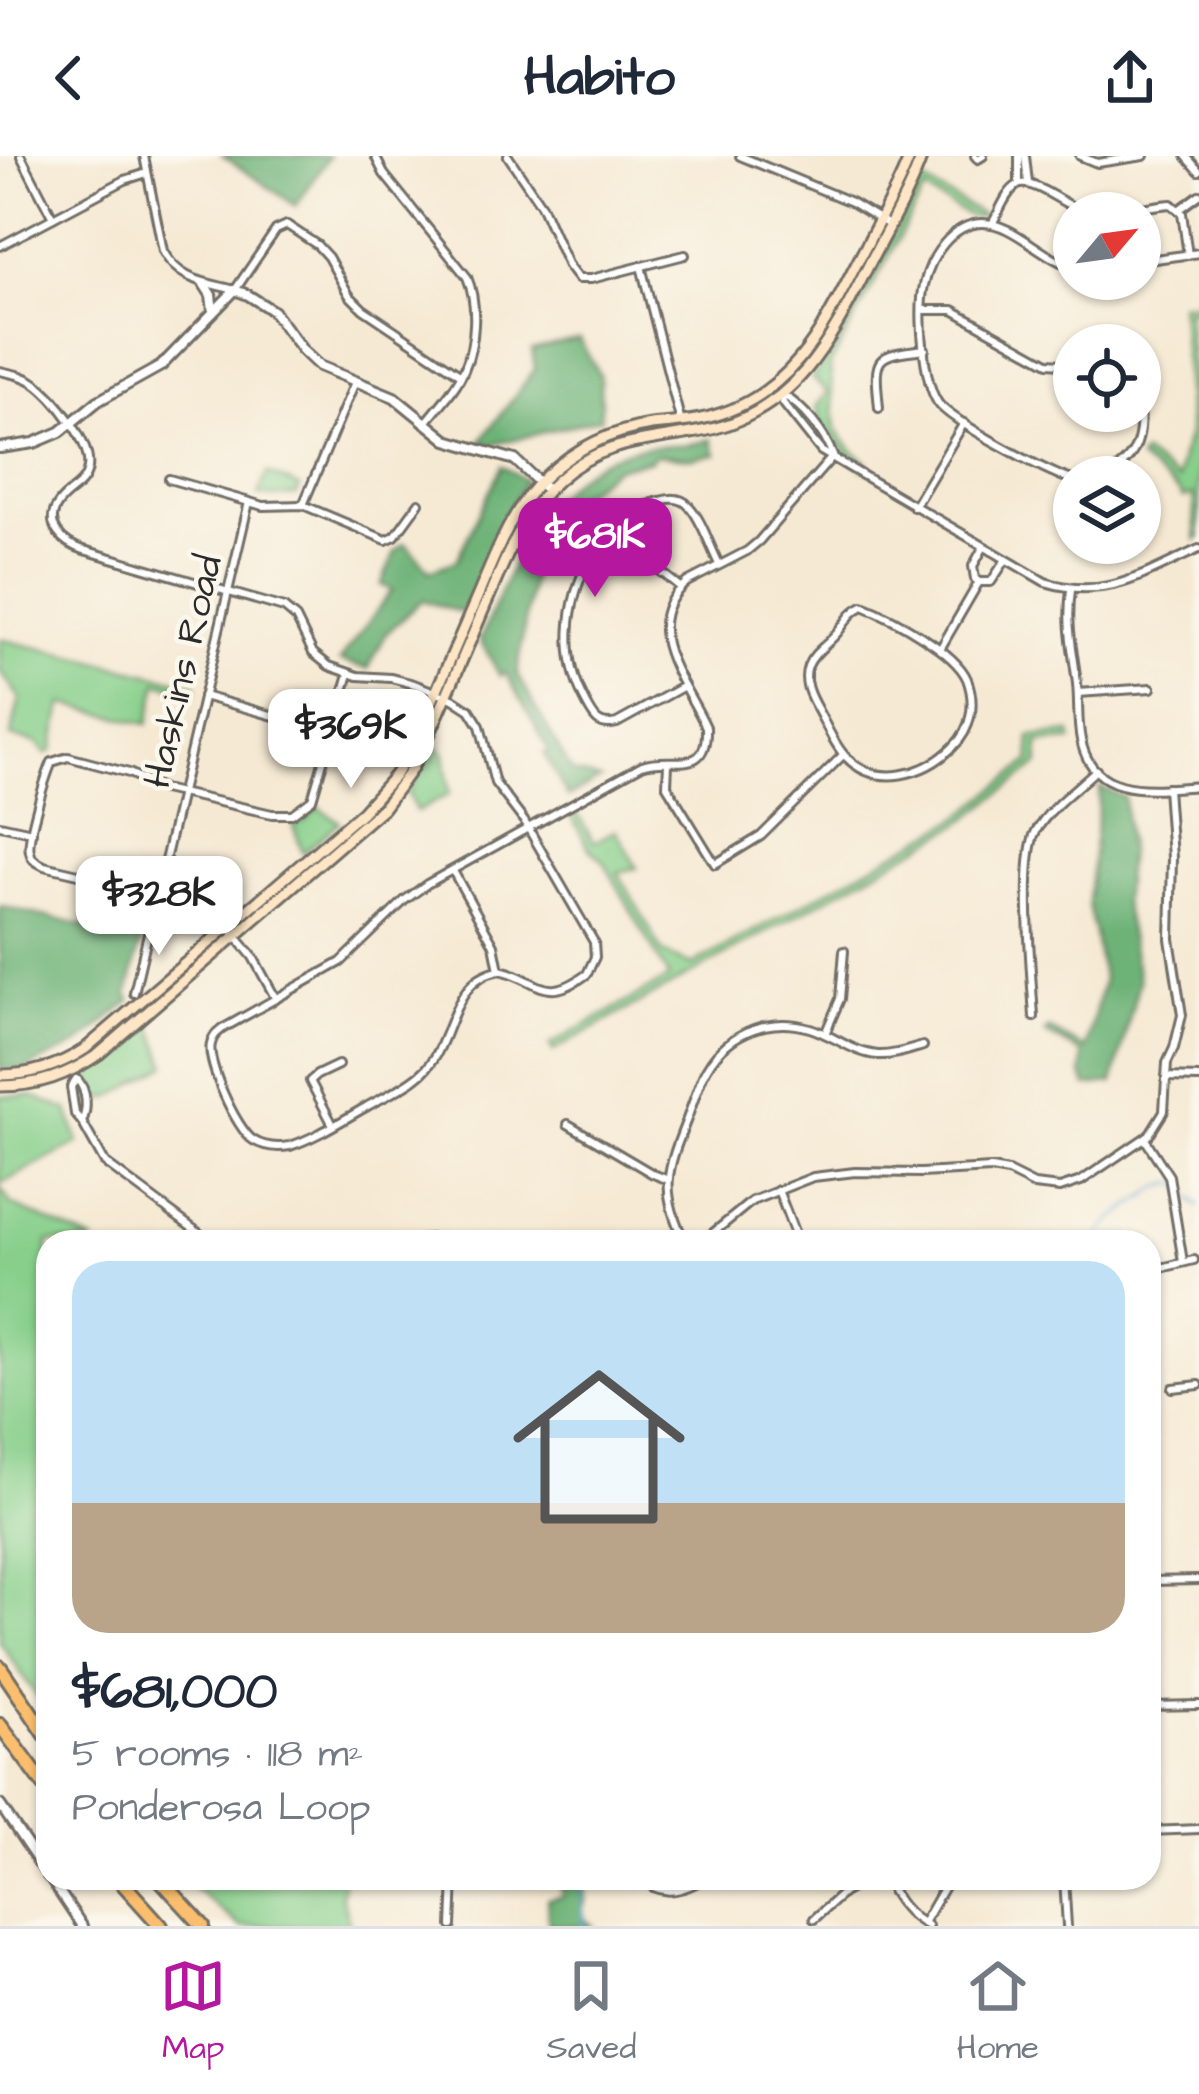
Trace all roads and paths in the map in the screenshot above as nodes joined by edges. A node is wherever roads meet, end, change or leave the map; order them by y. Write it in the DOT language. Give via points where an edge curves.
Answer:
graph roads {
  1 [pos="21,156"];
  2 [pos="144,156"];
  3 [pos="374,156"];
  4 [pos="508,156"];
  5 [pos="740,156"];
  6 [pos="910,156"];
  7 [pos="922,156"];
  8 [pos="1022,156"];
  9 [pos="1080,156"];
  10 [pos="1144,156"];
  11 [pos="1186,156"];
  12 [pos="1199,171"];
  13 [pos="148,172"];
  14 [pos="1023,184"];
  15 [pos="1198,196"];
  16 [pos="1180,209"];
  17 [pos="52,218"];
  18 [pos="885,222"];
  19 [pos="992,224"];
  20 [pos="0,246"];
  21 [pos="1199,253"];
  22 [pos="685,255"];
  23 [pos="1188,255"];
  24 [pos="1161,258"];
  25 [pos="1053,259"];
  26 [pos="641,266"];
  27 [pos="204,284"];
  28 [pos="235,290"];
  29 [pos="922,310"];
  30 [pos="213,313"];
  31 [pos="925,349"];
  32 [pos="1053,363"];
  33 [pos="0,370"];
  34 [pos="461,375"];
  35 [pos="355,382"];
  36 [pos="778,389"];
  37 [pos="878,408"];
  38 [pos="681,422"];
  39 [pos="964,423"];
  40 [pos="71,424"];
  41 [pos="425,424"];
  42 [pos="0,448"];
  43 [pos="832,456"];
  44 [pos="1053,473"];
  45 [pos="169,479"];
  46 [pos="544,486"];
  47 [pos="249,502"];
  48 [pos="419,502"];
  49 [pos="303,505"];
  50 [pos="914,507"];
  51 [pos="604,535"];
  52 [pos="982,548"];
  53 [pos="1199,549"];
  54 [pos="1005,561"];
  55 [pos="719,564"];
  56 [pos="979,582"];
  57 [pos="680,587"];
  58 [pos="1071,590"];
  59 [pos="227,592"];
  60 [pos="940,649"];
  61 [pos="349,674"];
  62 [pos="684,686"];
  63 [pos="1151,688"];
  64 [pos="1078,693"];
  65 [pos="441,694"];
  66 [pos="203,696"];
  67 [pos="331,732"];
  68 [pos="843,755"];
  69 [pos="669,762"];
  70 [pos="1096,770"];
  71 [pos="1199,786"];
  72 [pos="1167,788"];
  73 [pos="180,793"];
  74 [pos="0,825"];
  75 [pos="528,828"];
  76 [pos="32,832"];
  77 [pos="453,870"];
  78 [pos="156,892"];
  79 [pos="232,932"];
  80 [pos="844,951"];
  81 [pos="499,970"];
  82 [pos="134,993"];
  83 [pos="276,999"];
  84 [pos="1034,1017"];
  85 [pos="825,1034"];
  86 [pos="923,1046"];
  87 [pos="338,1065"];
  88 [pos="72,1070"];
  89 [pos="0,1075"];
  90 [pos="1166,1077"];
  91 [pos="1199,1078"];
  92 [pos="0,1086"];
  93 [pos="568,1124"];
  94 [pos="332,1126"];
  95 [pos="1145,1138"];
  96 [pos="666,1179"];
  97 [pos="778,1190"];
  98 [pos="194,1230"];
  99 [pos="680,1230"];
  100 [pos="716,1230"];
  101 [pos="793,1230"];
  102 [pos="1194,1260"];
  103 [pos="1183,1262"];
  104 [pos="1161,1267"];
  105 [pos="1199,1385"];
  106 [pos="1173,1388"];
  107 [pos="1199,1580"];
  108 [pos="1161,1581"];
  109 [pos="0,1667"];
  110 [pos="1199,1705"];
  111 [pos="1161,1706"];
  112 [pos="36,1720"];
  113 [pos="0,1725"];
  114 [pos="36,1774"];
  115 [pos="0,1805"];
  116 [pos="1199,1829"];
  117 [pos="1161,1831"];
  118 [pos="36,1858"];
  119 [pos="58,1890"];
  120 [pos="129,1890"];
  121 [pos="170,1890"];
  122 [pos="454,1890"];
  123 [pos="848,1890"];
  124 [pos="891,1890"];
  125 [pos="943,1890"];
  126 [pos="1065,1890"];
  127 [pos="814,1918"];
  128 [pos="924,1925"];
  129 [pos="82,1926"];
  130 [pos="161,1926"];
  131 [pos="203,1926"];
  132 [pos="452,1926"];
  133 [pos="1067,1926"];
  1 -- 17 [label="street"];
  2 -- 13 [label="street"];
  3 -- 34 [label="street" via="473,292"];
  4 -- 26 [label="street" via="578,279"];
  5 -- 18 [label="street"];
  6 -- 18 [label="main road"];
  7 -- 18 [label="main road"];
  8 -- 14 [label="street"];
  9 -- 10 [label="street" via="1097,163"];
  11 -- 12 [label="street"];
  13 -- 17 [label="street"];
  13 -- 27 [label="street" via="165,256"];
  14 -- 16 [label="street" via="1088,212"];
  14 -- 19 [label="street"];
  15 -- 16 [label="street"];
  16 -- 23 [label="street"];
  17 -- 20 [label="street"];
  18 -- 36 [label="main road"];
  19 -- 25 [label="street"];
  19 -- 29 [label="street" via="964,226 950,237 925,281"];
  21 -- 23 [label="street"];
  22 -- 26 [label="street"];
  23 -- 24 [label="street"];
  26 -- 38 [label="street"];
  27 -- 28 [label="street"];
  27 -- 30 [label="street"];
  28 -- 30 [label="street"];
  28 -- 34 [label="street" via="287,225 328,256 363,308"];
  28 -- 35 [label="street" via="273,311 314,362"];
  29 -- 31 [label="street"];
  29 -- 32 [label="street" via="953,310"];
  30 -- 40 [label="street" via="164,363"];
  31 -- 37 [label="street" via="880,360"];
  31 -- 39 [label="street" via="938,403"];
  33 -- 40 [label="street" via="32,380"];
  34 -- 41 [label="street"];
  35 -- 41 [label="street" via="394,398"];
  35 -- 49 [label="street"];
  36 -- 38 [label="main road"];
  36 -- 43 [label="street" via="820,451"];
  36 -- 46 [label="main road" via="722,426 605,450"];
  38 -- 46 [label="main road" via="598,440 565,460"];
  39 -- 44 [label="street"];
  39 -- 50 [label="street"];
  40 -- 42 [label="street" via="43,440"];
  40 -- 59 [label="street" via="86,446 88,468 55,508 63,541"];
  41 -- 46 [label="street" via="458,445 511,458"];
  43 -- 50 [label="street"];
  43 -- 55 [label="street" via="766,535"];
  45 -- 47 [label="street"];
  46 -- 65 [label="main road" via="522,503 506,532"];
  47 -- 49 [label="street"];
  47 -- 59 [label="street, Haskins Road"];
  48 -- 49 [label="street" via="386,540"];
  50 -- 52 [label="street"];
  51 -- 55 [label="street" via="632,510 677,499 689,506"];
  51 -- 57 [label="street"];
  51 -- 62 [label="street" via="576,589 569,638 593,717 617,723"];
  52 -- 54 [label="street"];
  52 -- 56 [label="street" via="973,573"];
  53 -- 58 [label="street" via="1115,585"];
  54 -- 56 [label="street" via="991,582"];
  54 -- 58 [label="street"];
  55 -- 57 [label="street"];
  56 -- 60 [label="street"];
  57 -- 62 [label="street" via="664,636"];
  58 -- 64 [label="street" via="1067,625"];
  59 -- 61 [label="street" via="292,613 313,652"];
  59 -- 66 [label="street, Haskins Road"];
  60 -- 68 [label="street" via="959,665 971,695 959,741 903,776 871,773"];
  60 -- 68 [label="street" via="869,608 852,613 806,674"];
  61 -- 65 [label="street"];
  61 -- 67 [label="street"];
  62 -- 69 [label="street" via="706,741 690,761"];
  63 -- 64 [label="street"];
  64 -- 70 [label="street" via="1082,742"];
  65 -- 75 [label="street" via="476,717 495,783"];
  65 -- 79 [label="main road" via="411,770 388,802"];
  66 -- 67 [label="street"];
  66 -- 73 [label="street, Haskins Road"];
  67 -- 73 [label="street" via="312,799 292,814"];
  68 -- 69 [label="street" via="760,836 715,864 667,786"];
  69 -- 75 [label="street" via="650,761"];
  70 -- 72 [label="street" via="1126,787"];
  70 -- 84 [label="street" via="1031,842"];
  71 -- 72 [label="street"];
  72 -- 90 [label="street" via="1170,939 1181,1015"];
  73 -- 76 [label="street" via="62,757 49,766"];
  73 -- 78 [label="street, Haskins Road"];
  74 -- 76 [label="street"];
  75 -- 77 [label="street"];
  75 -- 81 [label="street" via="589,931 595,957 587,974 559,989"];
  76 -- 78 [label="street" via="38,864"];
  77 -- 81 [label="street" via="494,944"];
  77 -- 83 [label="street" via="404,900 341,962"];
  78 -- 82 [label="street, Haskins Road"];
  79 -- 83 [label="street"];
  79 -- 88 [label="main road"];
  80 -- 85 [label="street" via="841,998"];
  81 -- 94 [label="street" via="469,985 422,1072"];
  83 -- 94 [label="street" via="222,1029 210,1047 236,1120 252,1140 277,1148"];
  85 -- 86 [label="street" via="883,1055"];
  85 -- 96 [label="street" via="770,1024 722,1047 703,1076"];
  87 -- 94 [label="street" via="310,1082"];
  88 -- 89 [label="main road"];
  88 -- 92 [label="main road"];
  88 -- 98 [label="street" via="83,1087 82,1122 92,1144 115,1173"];
  90 -- 91 [label="street"];
  90 -- 95 [label="street" via="1164,1112"];
  93 -- 96 [label="street"];
  95 -- 97 [label="street" via="1060,1188 992,1169 842,1173"];
  95 -- 103 [label="street" via="1169,1176"];
  96 -- 99 [label="street"];
  97 -- 100 [label="street"];
  97 -- 101 [label="street"];
  102 -- 103 [label="street"];
  103 -- 104 [label="street"];
  105 -- 106 [label="street"];
  107 -- 108 [label="street"];
  109 -- 112 [label="highway"];
  110 -- 111 [label="street"];
  113 -- 114 [label="highway"];
  115 -- 118 [label="street"];
  116 -- 117 [label="street"];
  119 -- 129 [label="street"];
  120 -- 130 [label="highway"];
  121 -- 131 [label="highway"];
  122 -- 132 [label="street"];
  123 -- 127 [label="street"];
  124 -- 128 [label="street"];
  125 -- 128 [label="street"];
  126 -- 133 [label="street"];
}
